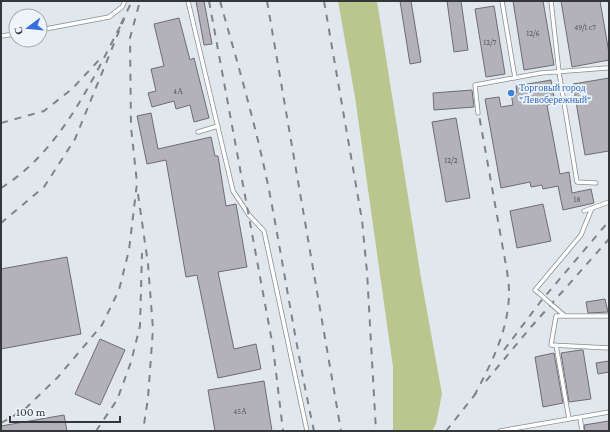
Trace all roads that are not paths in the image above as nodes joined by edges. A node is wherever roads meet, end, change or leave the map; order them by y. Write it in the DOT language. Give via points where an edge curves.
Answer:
graph roads {
  1 [pos="124,1"];
  2 [pos="188,1"];
  3 [pos="502,1"];
  4 [pos="551,1"];
  5 [pos="48,28"];
  6 [pos="607,68"];
  7 [pos="559,72"];
  8 [pos="515,78"];
  9 [pos="478,113"];
  10 [pos="218,126"];
  11 [pos="198,132"];
  12 [pos="596,183"];
  13 [pos="609,202"];
  14 [pos="592,208"];
  15 [pos="584,211"];
  16 [pos="565,316"];
  17 [pos="609,316"];
  18 [pos="556,345"];
  19 [pos="609,348"];
  20 [pos="609,412"];
  21 [pos="580,417"];
  22 [pos="569,419"];
  23 [pos="528,426"];
  24 [pos="307,431"];
  25 [pos="500,431"];
  26 [pos="529,431"];
  27 [pos="582,431"];
  1 -- 5 [label="lane" via="122,7 109,17"];
  2 -- 10 [label="lane"];
  3 -- 8 [label="lane"];
  4 -- 7 [label="lane"];
  6 -- 7 [label="lane"];
  7 -- 8 [label="lane"];
  7 -- 12 [label="lane" via="577,182"];
  8 -- 9 [label="lane" via="475,85"];
  10 -- 11 [label="lane"];
  10 -- 24 [label="lane" via="233,191 248,215 264,231"];
  13 -- 14 [label="lane"];
  14 -- 15 [label="lane"];
  14 -- 16 [label="lane, bridge" via="581,235 535,290"];
  16 -- 17 [label="lane"];
  16 -- 18 [label="lane" via="556,316 551,345"];
  18 -- 19 [label="lane"];
  18 -- 22 [label="lane"];
  20 -- 21 [label="lane"];
  21 -- 22 [label="lane"];
  21 -- 27 [label="lane"];
  22 -- 23 [label="lane"];
  23 -- 25 [label="lane"];
  23 -- 26 [label="lane"];
}
